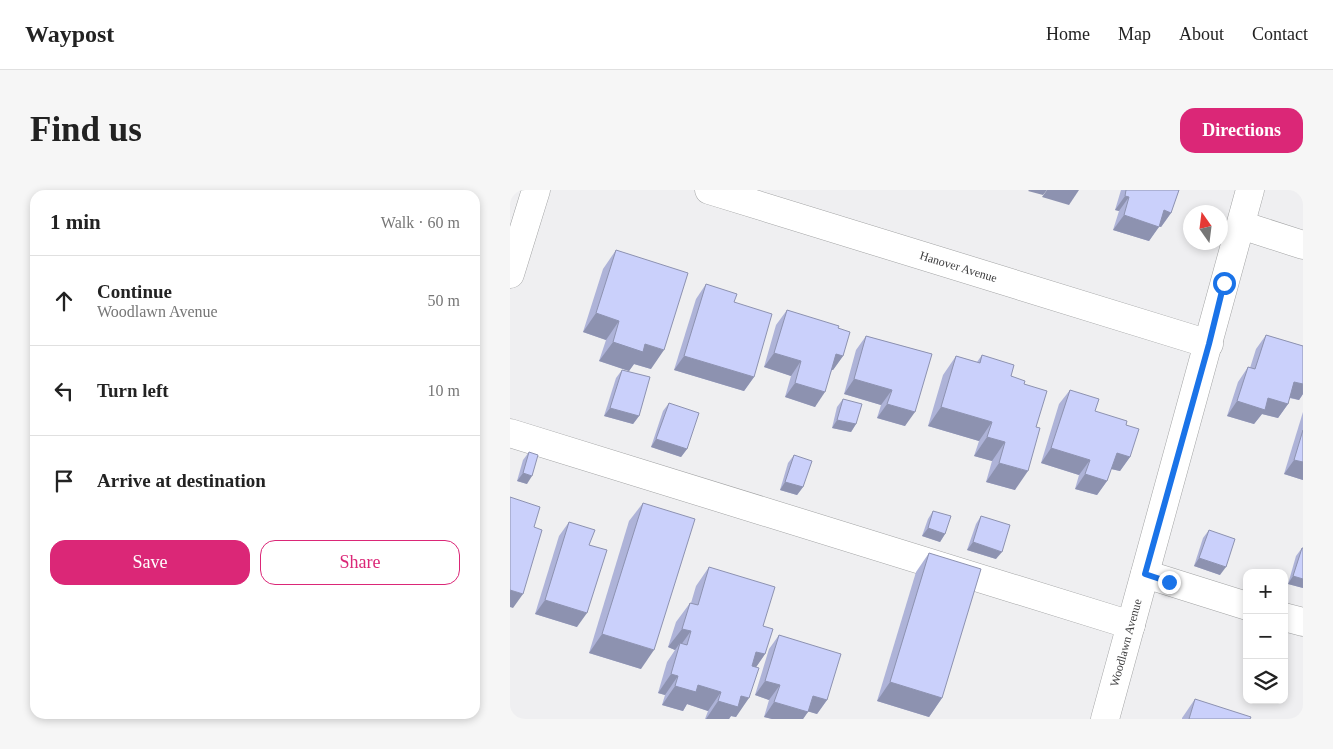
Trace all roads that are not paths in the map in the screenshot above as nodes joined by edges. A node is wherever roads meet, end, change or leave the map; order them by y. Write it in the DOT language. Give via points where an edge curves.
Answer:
graph roads {
  1 [pos="536,190"];
  2 [pos="709,190"];
  3 [pos="1250,190"];
  4 [pos="1241,224"];
  5 [pos="1303,244"];
  6 [pos="510,274"];
  7 [pos="1209,344"];
  8 [pos="510,433"];
  9 [pos="1145,574"];
  10 [pos="1243,605"];
  11 [pos="1288,619"];
  12 [pos="1303,622"];
  13 [pos="1131,624"];
  14 [pos="1105,719"];
  1 -- 6 [label="street"];
  2 -- 7 [label="street, Hanover Avenue"];
  3 -- 4 [label="street, Woodlawn Avenue"];
  4 -- 5 [label="street"];
  4 -- 7 [label="street, Woodlawn Avenue"];
  7 -- 9 [label="street, Woodlawn Avenue"];
  8 -- 13 [label="street"];
  9 -- 10 [label="street"];
  9 -- 13 [label="street, Woodlawn Avenue"];
  11 -- 12 [label="street"];
  13 -- 14 [label="street, Woodlawn Avenue"];
}
